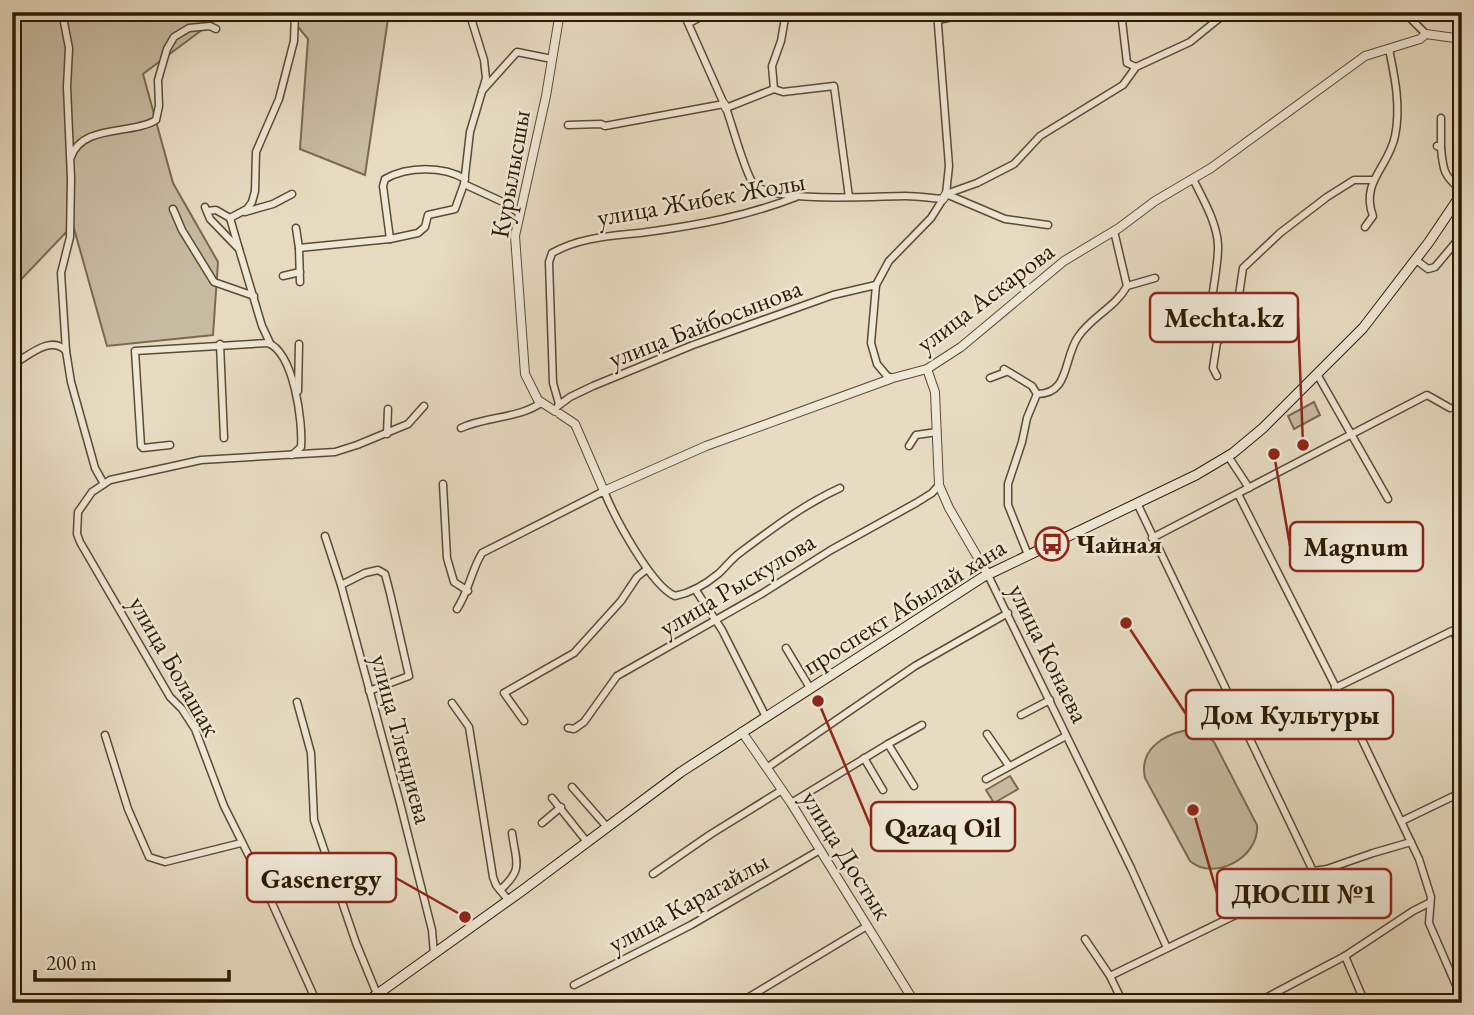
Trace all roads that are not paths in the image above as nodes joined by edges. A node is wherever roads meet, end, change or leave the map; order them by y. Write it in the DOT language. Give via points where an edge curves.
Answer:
graph roads {
  1 [pos="62,12"];
  2 [pos="295,12"];
  3 [pos="469,12"];
  4 [pos="561,12"];
  5 [pos="683,12"];
  6 [pos="710,12"];
  7 [pos="786,12"];
  8 [pos="1003,12"];
  9 [pos="1121,12"];
  10 [pos="1227,12"];
  11 [pos="1404,12"];
  12 [pos="938,16"];
  13 [pos="688,23"];
  14 [pos="216,29"];
  15 [pos="1426,34"];
  16 [pos="1462,39"];
  17 [pos="1389,49"];
  18 [pos="552,60"];
  19 [pos="1136,67"];
  20 [pos="774,89"];
  21 [pos="482,92"];
  22 [pos="725,106"];
  23 [pos="1441,118"];
  24 [pos="568,125"];
  25 [pos="71,158"];
  26 [pos="1193,180"];
  27 [pos="1373,180"];
  28 [pos="464,182"];
  29 [pos="1462,192"];
  30 [pos="292,194"];
  31 [pos="798,196"];
  32 [pos="944,196"];
  33 [pos="849,197"];
  34 [pos="173,209"];
  35 [pos="243,212"];
  36 [pos="519,213"];
  37 [pos="230,218"];
  38 [pos="1048,225"];
  39 [pos="1365,227"];
  40 [pos="296,228"];
  41 [pos="1114,231"];
  42 [pos="1462,235"];
  43 [pos="390,239"];
  44 [pos="299,248"];
  45 [pos="239,250"];
  46 [pos="1416,260"];
  47 [pos="300,272"];
  48 [pos="283,276"];
  49 [pos="1154,278"];
  50 [pos="300,282"];
  51 [pos="876,285"];
  52 [pos="1127,286"];
  53 [pos="254,296"];
  54 [pos="1217,342"];
  55 [pos="270,343"];
  56 [pos="220,344"];
  57 [pos="299,344"];
  58 [pos="66,351"];
  59 [pos="12,365"];
  60 [pos="927,369"];
  61 [pos="1317,373"];
  62 [pos="1217,376"];
  63 [pos="893,378"];
  64 [pos="990,378"];
  65 [pos="1037,394"];
  66 [pos="298,400"];
  67 [pos="541,402"];
  68 [pos="424,406"];
  69 [pos="1450,408"];
  70 [pos="388,409"];
  71 [pos="558,410"];
  72 [pos="461,428"];
  73 [pos="937,432"];
  74 [pos="387,433"];
  75 [pos="1350,435"];
  76 [pos="224,438"];
  77 [pos="170,445"];
  78 [pos="909,446"];
  79 [pos="292,456"];
  80 [pos="1227,456"];
  81 [pos="104,484"];
  82 [pos="443,484"];
  83 [pos="939,485"];
  84 [pos="840,488"];
  85 [pos="1249,488"];
  86 [pos="604,491"];
  87 [pos="1238,494"];
  88 [pos="1388,499"];
  89 [pos="1137,503"];
  90 [pos="325,536"];
  91 [pos="1152,538"];
  92 [pos="1028,555"];
  93 [pos="647,569"];
  94 [pos="988,575"];
  95 [pos="341,585"];
  96 [pos="695,589"];
  97 [pos="468,591"];
  98 [pos="457,609"];
  99 [pos="1007,613"];
  100 [pos="715,621"];
  101 [pos="1462,626"];
  102 [pos="1453,631"];
  103 [pos="786,648"];
  104 [pos="1462,648"];
  105 [pos="810,688"];
  106 [pos="1335,688"];
  107 [pos="369,691"];
  108 [pos="1050,700"];
  109 [pos="298,702"];
  110 [pos="452,704"];
  111 [pos="1021,715"];
  112 [pos="765,717"];
  113 [pos="524,721"];
  114 [pos="922,725"];
  115 [pos="568,728"];
  116 [pos="742,732"];
  117 [pos="987,734"];
  118 [pos="105,735"];
  119 [pos="1066,736"];
  120 [pos="888,744"];
  121 [pos="864,758"];
  122 [pos="1009,766"];
  123 [pos="768,767"];
  124 [pos="986,779"];
  125 [pos="914,786"];
  126 [pos="572,788"];
  127 [pos="782,790"];
  128 [pos="883,790"];
  129 [pos="1462,792"];
  130 [pos="561,795"];
  131 [pos="791,803"];
  132 [pos="561,807"];
  133 [pos="1402,821"];
  134 [pos="542,823"];
  135 [pos="607,827"];
  136 [pos="512,834"];
  137 [pos="587,842"];
  138 [pos="1411,842"];
  139 [pos="241,843"];
  140 [pos="820,850"];
  141 [pos="1313,871"];
  142 [pos="653,874"];
  143 [pos="500,890"];
  144 [pos="509,901"];
  145 [pos="1429,903"];
  146 [pos="867,926"];
  147 [pos="1086,939"];
  148 [pos="1167,948"];
  149 [pos="434,954"];
  150 [pos="1345,956"];
  151 [pos="1110,976"];
  152 [pos="573,985"];
  153 [pos="377,995"];
  154 [pos="1462,999"];
  155 [pos="317,1003"];
  156 [pos="365,1003"];
  157 [pos="739,1003"];
  158 [pos="915,1003"];
  159 [pos="1123,1003"];
  160 [pos="1256,1003"];
  161 [pos="1365,1003"];
  1 -- 25 [label="street" via="69,48"];
  2 -- 35 [label="street" via="279,99 259,143 255,191"];
  3 -- 21 [label="street" via="484,60"];
  4 -- 18 [label="street, Курылысшы"];
  5 -- 13 [label="street"];
  6 -- 13 [label="street"];
  7 -- 20 [label="street" via="772,66"];
  8 -- 12 [label="street"];
  9 -- 19 [label="street" via="1127,63"];
  10 -- 19 [label="street, улица Жибек Жолы" via="1190,42"];
  11 -- 15 [label="street"];
  12 -- 32 [label="street" via="950,166"];
  13 -- 22 [label="street"];
  14 -- 25 [label="street" via="189,28 174,37 158,80 156,120 91,137 77,146"];
  15 -- 16 [label="street"];
  15 -- 17 [label="street, улица Аскарова"];
  17 -- 26 [label="street, улица Аскарова" via="1366,55"];
  17 -- 27 [label="street" via="1398,101 1395,136"];
  18 -- 21 [label="street" via="517,52"];
  18 -- 36 [label="street, Курылысшы"];
  19 -- 32 [label="street, улица Жибек Жолы" via="1123,85 1040,136 1014,164"];
  20 -- 22 [label="street"];
  20 -- 33 [label="street" via="834,86"];
  21 -- 28 [label="street" via="470,132"];
  22 -- 24 [label="street" via="631,123"];
  22 -- 31 [label="street" via="753,184"];
  23 -- 29 [label="street" via="1443,172"];
  25 -- 58 [label="street" via="70,237 61,273"];
  26 -- 41 [label="street, улица Аскарова"];
  26 -- 54 [label="street" via="1218,245 1212,323"];
  27 -- 39 [label="street" via="1368,199 1373,216"];
  27 -- 54 [label="street" via="1354,180 1327,197 1243,268 1235,322 1229,334"];
  28 -- 36 [label="street"];
  28 -- 43 [label="street" via="453,211 428,215 418,233"];
  28 -- 43 [label="street" via="452,172 415,170 385,178"];
  29 -- 46 [label="main road, проспект Абылай хана"];
  30 -- 35 [label="street"];
  31 -- 33 [label="street, улица Жибек Жолы"];
  31 -- 71 [label="street, улица Жибек Жолы" via="757,212 604,236 552,253 553,383"];
  32 -- 33 [label="street, улица Жибек Жолы"];
  32 -- 38 [label="street" via="1005,219"];
  32 -- 51 [label="street" via="930,218 889,261"];
  34 -- 53 [label="street" via="181,230 215,282"];
  35 -- 37 [label="street"];
  36 -- 67 [label="street, Курылысшы" via="515,236 525,374"];
  37 -- 45 [label="street"];
  37 -- 45 [label="street" via="206,209"];
  40 -- 44 [label="street"];
  41 -- 52 [label="street"];
  41 -- 60 [label="street, улица Аскарова" via="1064,261 961,347"];
  42 -- 46 [label="street" via="1435,267 1428,269"];
  43 -- 44 [label="street"];
  44 -- 47 [label="street"];
  45 -- 53 [label="street"];
  46 -- 61 [label="main road, проспект Абылай хана" via="1363,328"];
  47 -- 48 [label="street"];
  47 -- 50 [label="street"];
  49 -- 52 [label="street"];
  51 -- 63 [label="street" via="871,343 877,364"];
  51 -- 71 [label="street, улица Байбосынова" via="833,295 705,341 593,386"];
  52 -- 65 [label="street" via="1077,338 1057,389"];
  53 -- 55 [label="street"];
  54 -- 62 [label="street" via="1213,369"];
  55 -- 56 [label="street"];
  55 -- 66 [label="street" via="281,353"];
  56 -- 76 [label="street"];
  56 -- 77 [label="street" via="135,351 141,446"];
  57 -- 66 [label="street"];
  58 -- 59 [label="street" via="55,344"];
  58 -- 81 [label="street" via="92,459"];
  60 -- 63 [label="street, улица Аскарова"];
  60 -- 73 [label="street, улица Конаева" via="935,392"];
  61 -- 75 [label="street"];
  61 -- 80 [label="main road, проспект Абылай хана" via="1263,428"];
  63 -- 86 [label="street, улица Аскарова" via="706,446"];
  64 -- 65 [label="street" via="1005,371 1032,386"];
  65 -- 92 [label="street" via="1009,484 1008,505"];
  66 -- 79 [label="street" via="301,447"];
  67 -- 71 [label="street"];
  67 -- 72 [label="street" via="520,413"];
  68 -- 74 [label="street" via="408,424"];
  69 -- 75 [label="street" via="1427,395"];
  70 -- 74 [label="street"];
  71 -- 86 [label="street" via="575,424"];
  73 -- 78 [label="street" via="916,435"];
  73 -- 83 [label="street, улица Конаева"];
  74 -- 79 [label="street" via="334,452"];
  75 -- 85 [label="street"];
  75 -- 88 [label="street"];
  79 -- 81 [label="street" via="201,460"];
  80 -- 85 [label="street"];
  80 -- 89 [label="main road, проспект Абылай хана"];
  81 -- 139 [label="street, улица Болашак" via="78,512 80,542 170,697 195,729"];
  82 -- 97 [label="street" via="447,558 454,582"];
  83 -- 94 [label="street, улица Конаева"];
  83 -- 100 [label="street, улица Рыскулова"];
  84 -- 96 [label="street" via="786,517"];
  85 -- 87 [label="street"];
  86 -- 93 [label="street"];
  86 -- 97 [label="street, улица Аскарова" via="482,553"];
  87 -- 91 [label="street"];
  87 -- 106 [label="street"];
  89 -- 91 [label="street"];
  89 -- 92 [label="main road, проспект Абылай хана"];
  90 -- 95 [label="street, улица Тлендиева"];
  91 -- 141 [label="street"];
  92 -- 94 [label="main road, проспект Абылай хана"];
  93 -- 96 [label="street" via="670,594"];
  93 -- 113 [label="street" via="574,653 505,693"];
  94 -- 99 [label="street, улица Конаева"];
  94 -- 105 [label="main road, проспект Абылай хана"];
  95 -- 107 [label="street, улица Тлендиева"];
  95 -- 107 [label="street" via="379,570 390,593 409,676"];
  96 -- 100 [label="street"];
  97 -- 98 [label="street, улица Аскарова"];
  99 -- 108 [label="street, улица Конаева"];
  99 -- 123 [label="street" via="915,666"];
  100 -- 112 [label="street"];
  100 -- 115 [label="street, улица Рыскулова" via="617,676 584,722"];
  101 -- 102 [label="street"];
  102 -- 104 [label="street"];
  102 -- 106 [label="street"];
  103 -- 105 [label="street"];
  105 -- 112 [label="main road, проспект Абылай хана"];
  106 -- 133 [label="street"];
  107 -- 149 [label="street, улица Тлендиева" via="432,930"];
  108 -- 111 [label="street"];
  108 -- 119 [label="street, улица Конаева"];
  109 -- 153 [label="street" via="311,753 314,820"];
  110 -- 143 [label="street" via="468,727 493,877"];
  112 -- 116 [label="main road, проспект Абылай хана"];
  114 -- 120 [label="street"];
  116 -- 123 [label="street, улица Достык"];
  116 -- 135 [label="main road, проспект Абылай хана"];
  117 -- 122 [label="street"];
  118 -- 139 [label="street" via="149,857 165,862"];
  119 -- 122 [label="street"];
  119 -- 148 [label="street, улица Конаева"];
  120 -- 121 [label="street"];
  120 -- 125 [label="street"];
  121 -- 128 [label="street"];
  121 -- 131 [label="street"];
  122 -- 124 [label="street"];
  123 -- 127 [label="street, улица Достык"];
  126 -- 135 [label="street"];
  127 -- 131 [label="street, улица Достык"];
  127 -- 142 [label="street"];
  129 -- 133 [label="street"];
  130 -- 132 [label="street" via="554,799"];
  131 -- 140 [label="street, улица Достык"];
  132 -- 134 [label="street"];
  132 -- 137 [label="street"];
  133 -- 138 [label="street"];
  135 -- 137 [label="main road, проспект Абылай хана"];
  136 -- 143 [label="street" via="517,870"];
  137 -- 144 [label="main road, проспект Абылай хана"];
  138 -- 141 [label="street"];
  138 -- 145 [label="street" via="1426,879"];
  139 -- 155 [label="street, улица Болашак"];
  140 -- 146 [label="street, улица Достык"];
  140 -- 152 [label="street, улица Карагайлы" via="691,925"];
  141 -- 148 [label="street" via="1298,883"];
  143 -- 144 [label="street"];
  144 -- 149 [label="main road, проспект Абылай хана"];
  145 -- 150 [label="street"];
  145 -- 154 [label="street" via="1429,923"];
  146 -- 157 [label="street"];
  146 -- 158 [label="street, улица Достык"];
  147 -- 151 [label="street"];
  148 -- 151 [label="street"];
  149 -- 153 [label="main road, проспект Абылай хана"];
  150 -- 160 [label="street"];
  150 -- 161 [label="street"];
  151 -- 159 [label="street"];
  153 -- 156 [label="main road, проспект Абылай хана"];
}
